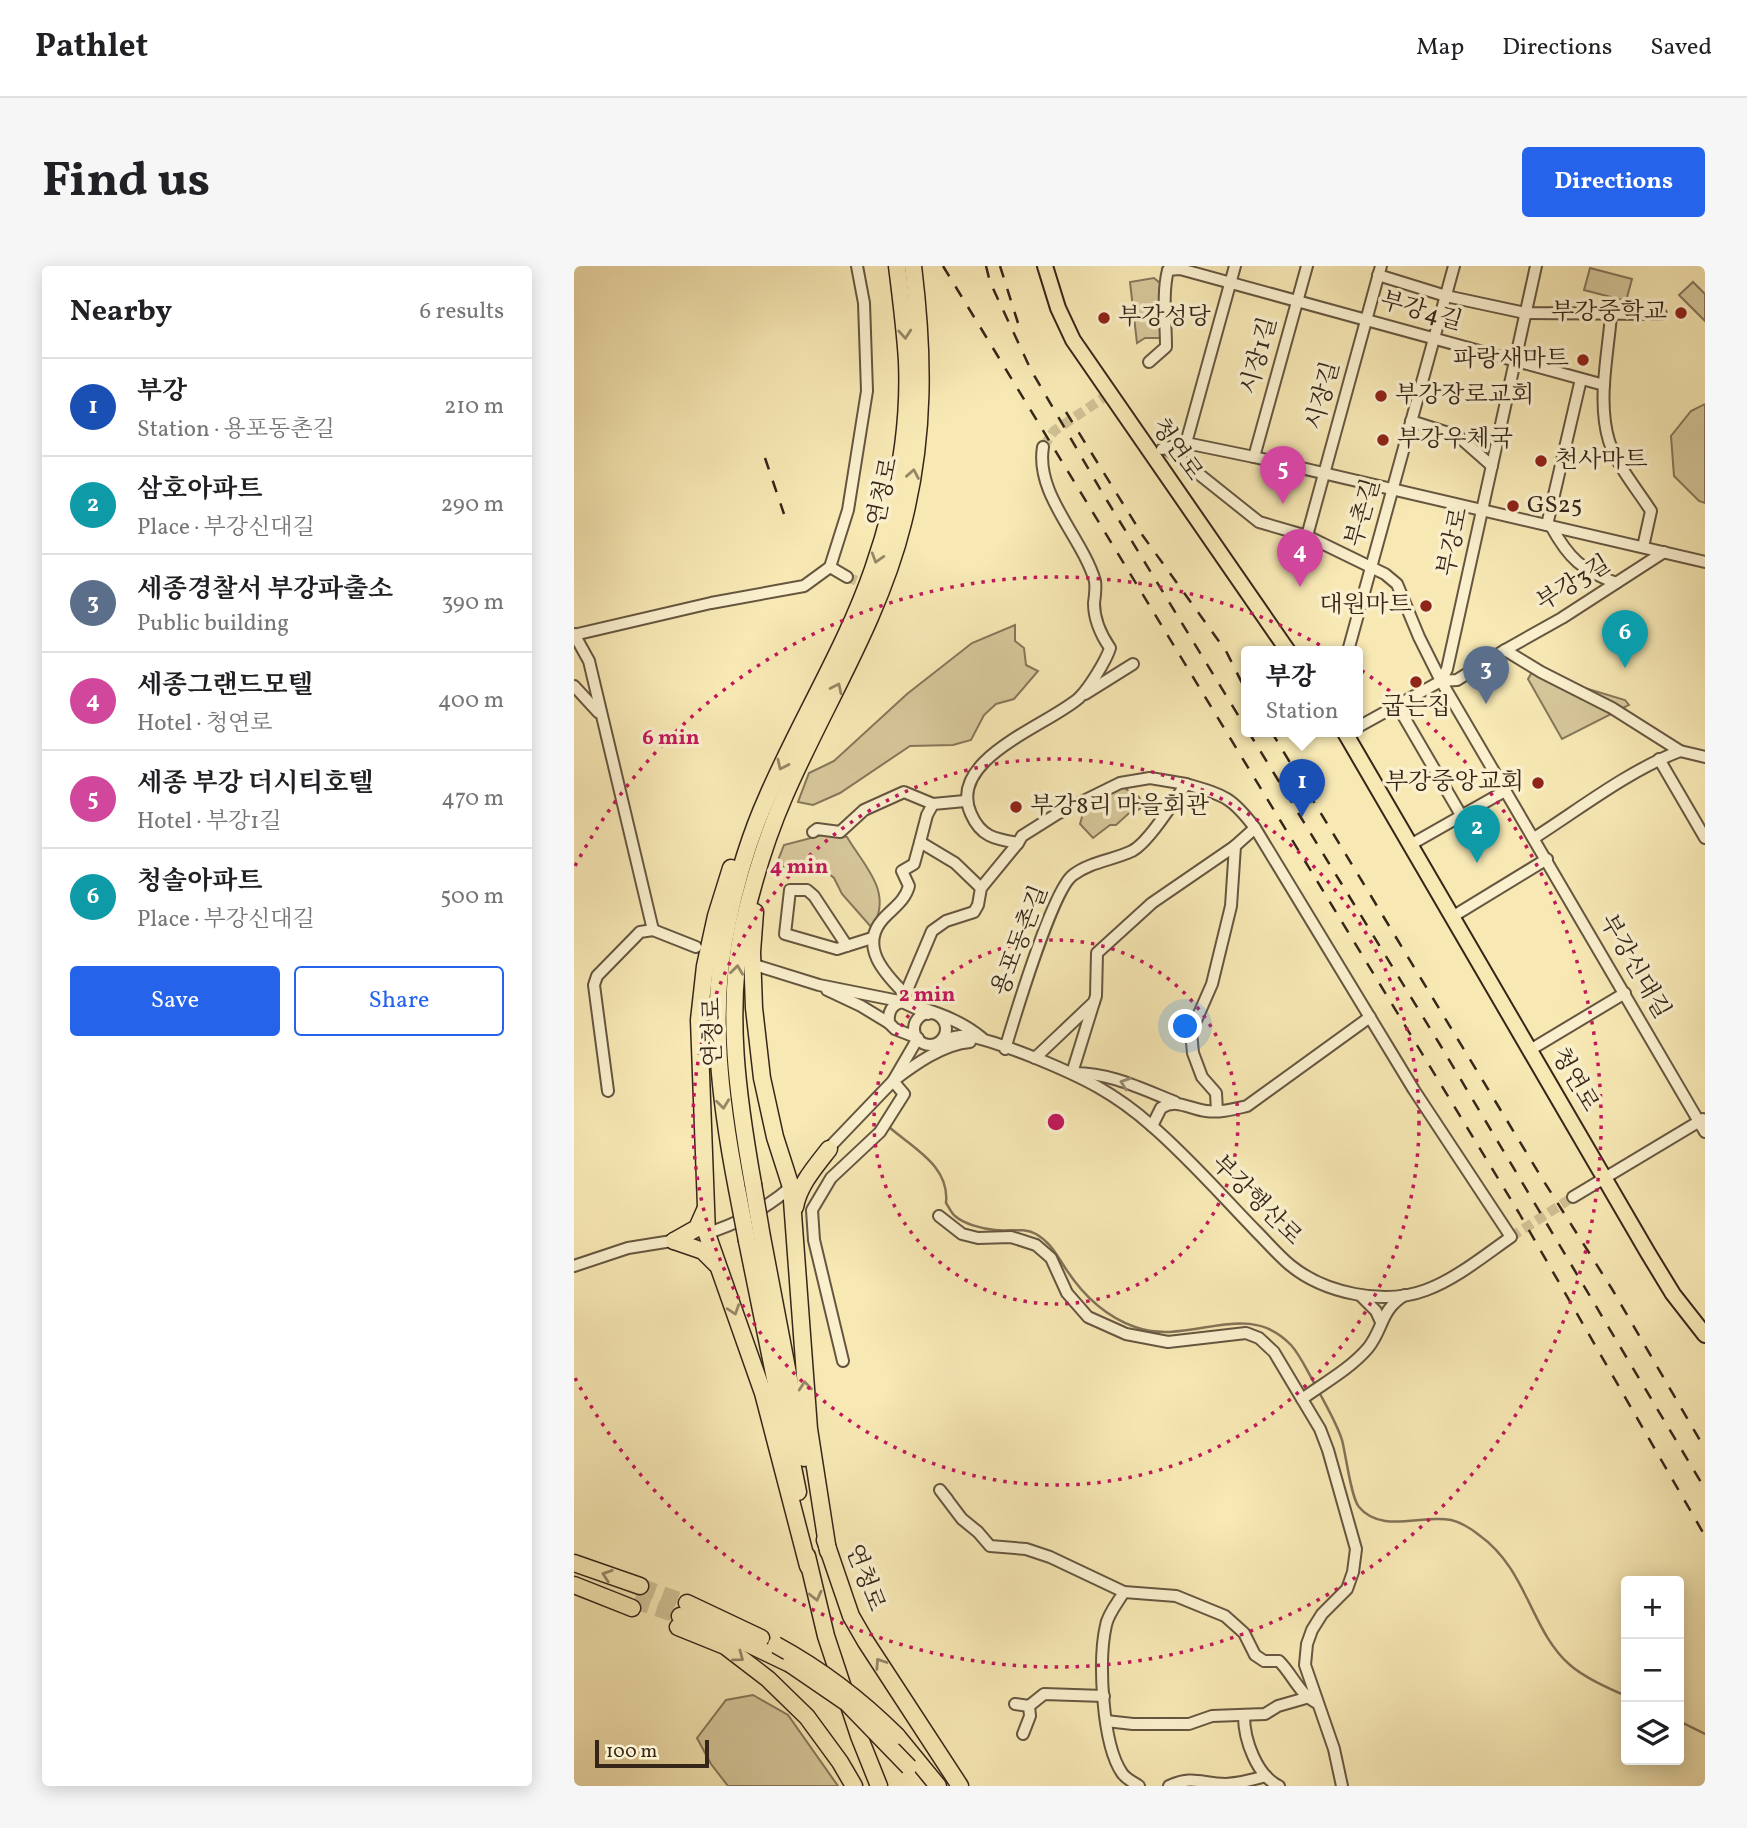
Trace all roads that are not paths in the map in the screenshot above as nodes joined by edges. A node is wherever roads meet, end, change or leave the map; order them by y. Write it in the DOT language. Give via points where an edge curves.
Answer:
graph roads {
  1 [pos="858,266"];
  2 [pos="897,266"];
  3 [pos="913,266"];
  4 [pos="1045,266"];
  5 [pos="1234,266"];
  6 [pos="1307,266"];
  7 [pos="1454,266"];
  8 [pos="1536,266"];
  9 [pos="1379,270"];
  10 [pos="1230,282"];
  11 [pos="1446,296"];
  12 [pos="1296,301"];
  13 [pos="1525,313"];
  14 [pos="1661,314"];
  15 [pos="1611,315"];
  16 [pos="1366,319"];
  17 [pos="1433,337"];
  18 [pos="1149,362"];
  19 [pos="1514,362"];
  20 [pos="1581,379"];
  21 [pos="1604,385"];
  22 [pos="1411,421"];
  23 [pos="1186,443"];
  24 [pos="1043,447"];
  25 [pos="1165,447"];
  26 [pos="1150,454"];
  27 [pos="1254,457"];
  28 [pos="1492,466"];
  29 [pos="1325,472"];
  30 [pos="1394,488"];
  31 [pos="1482,509"];
  32 [pos="1549,526"];
  33 [pos="1307,536"];
  34 [pos="1643,547"];
  35 [pos="1664,552"];
  36 [pos="1705,562"];
  37 [pos="830,567"];
  38 [pos="1371,567"];
  39 [pos="847,577"];
  40 [pos="1616,583"];
  41 [pos="574,634"];
  42 [pos="1284,646"];
  43 [pos="1349,646"];
  44 [pos="1505,650"];
  45 [pos="1133,664"];
  46 [pos="1441,681"];
  47 [pos="574,686"];
  48 [pos="1080,697"];
  49 [pos="1397,705"];
  50 [pos="601,716"];
  51 [pos="1364,720"];
  52 [pos="1353,737"];
  53 [pos="1680,751"];
  54 [pos="1659,759"];
  55 [pos="1704,759"];
  56 [pos="1186,784"];
  57 [pos="1505,791"];
  58 [pos="785,793"];
  59 [pos="768,794"];
  60 [pos="965,800"];
  61 [pos="933,804"];
  62 [pos="1461,815"];
  63 [pos="1255,828"];
  64 [pos="813,832"];
  65 [pos="1534,838"];
  66 [pos="1705,838"];
  67 [pos="920,842"];
  68 [pos="1018,843"];
  69 [pos="1410,845"];
  70 [pos="1235,846"];
  71 [pos="1547,859"];
  72 [pos="981,888"];
  73 [pos="1452,917"];
  74 [pos="653,930"];
  75 [pos="872,937"];
  76 [pos="847,946"];
  77 [pos="696,947"];
  78 [pos="758,966"];
  79 [pos="819,985"];
  80 [pos="1625,993"];
  81 [pos="903,998"];
  82 [pos="1094,1002"];
  83 [pos="928,1014"];
  84 [pos="1370,1017"];
  85 [pos="943,1020"];
  86 [pos="889,1023"];
  87 [pos="900,1031"];
  88 [pos="918,1038"];
  89 [pos="987,1042"];
  90 [pos="937,1043"];
  91 [pos="1005,1049"];
  92 [pos="1530,1050"];
  93 [pos="1035,1058"];
  94 [pos="1072,1073"];
  95 [pos="895,1077"];
  96 [pos="608,1091"];
  97 [pos="1175,1102"];
  98 [pos="1217,1111"];
  99 [pos="1702,1119"];
  100 [pos="1152,1126"];
  101 [pos="1705,1132"];
  102 [pos="829,1149"];
  103 [pos="779,1150"];
  104 [pos="1605,1177"];
  105 [pos="791,1187"];
  106 [pos="1573,1197"];
  107 [pos="707,1204"];
  108 [pos="939,1216"];
  109 [pos="792,1220"];
  110 [pos="707,1234"];
  111 [pos="1511,1237"];
  112 [pos="755,1239"];
  113 [pos="674,1241"];
  114 [pos="574,1266"];
  115 [pos="718,1267"];
  116 [pos="1406,1294"];
  117 [pos="1360,1295"];
  118 [pos="1381,1322"];
  119 [pos="1705,1335"];
  120 [pos="843,1361"];
  121 [pos="1304,1397"];
  122 [pos="948,1500"];
  123 [pos="828,1550"];
  124 [pos="574,1563"];
  125 [pos="808,1566"];
  126 [pos="574,1583"];
  127 [pos="1124,1592"];
  128 [pos="682,1616"];
  129 [pos="1104,1696"];
  130 [pos="1306,1698"];
  131 [pos="1317,1703"];
  132 [pos="1015,1704"];
  133 [pos="1029,1706"];
  134 [pos="1244,1716"];
  135 [pos="917,1720"];
  136 [pos="1106,1721"];
  137 [pos="1023,1734"];
  138 [pos="1266,1776"];
  139 [pos="854,1786"];
  140 [pos="879,1786"];
  141 [pos="925,1786"];
  142 [pos="939,1786"];
  143 [pos="960,1786"];
  144 [pos="967,1786"];
  145 [pos="1139,1786"];
  146 [pos="1169,1786"];
  147 [pos="1279,1786"];
  148 [pos="1342,1786"];
  1 -- 37 [label="street" via="867,391 848,510"];
  2 -- 59 [label="highway, 연청로, one-way" via="907,363 905,418 889,518 873,572 842,643"];
  58 -- 3 [label="highway, 연청로, one-way" via="856,649 903,524 914,469 922,381"];
  4 -- 26 [label="main road, 청연로" via="1073,340"];
  5 -- 10 [label="street"];
  6 -- 12 [label="street, 시장1길"];
  7 -- 11 [label="street, 부촌길"];
  8 -- 13 [label="street, 부강로"];
  9 -- 11 [label="street"];
  9 -- 16 [label="street, 시장길"];
  10 -- 12 [label="street, 부강4길"];
  10 -- 18 [label="street, 부강4길" via="1168,270 1164,286 1166,346"];
  10 -- 23 [label="street"];
  11 -- 13 [label="street"];
  11 -- 17 [label="street, 부촌길"];
  12 -- 16 [label="street, 부강4길"];
  12 -- 27 [label="street, 시장1길"];
  13 -- 15 [label="street"];
  13 -- 19 [label="street, 부강로"];
  14 -- 15 [label="street"];
  15 -- 21 [label="street"];
  16 -- 17 [label="street, 부강4길"];
  16 -- 29 [label="street, 시장길"];
  17 -- 19 [label="street, 부강4길"];
  17 -- 22 [label="street, 부촌길"];
  19 -- 20 [label="street"];
  19 -- 28 [label="street, 부강로"];
  20 -- 21 [label="street"];
  20 -- 32 [label="street"];
  21 -- 34 [label="street" via="1609,442 1651,511"];
  22 -- 28 [label="street" via="1458,436"];
  22 -- 30 [label="street, 부촌길"];
  23 -- 25 [label="street"];
  23 -- 27 [label="street, 부강3길"];
  24 -- 48 [label="street" via="1045,481 1096,584 1096,622 1110,648"];
  25 -- 26 [label="street"];
  25 -- 33 [label="street, 부강신대길" via="1259,522"];
  26 -- 42 [label="main road, 청연로"];
  27 -- 29 [label="street, 부강3길"];
  28 -- 31 [label="street, 부강로"];
  29 -- 30 [label="street, 부강3길"];
  29 -- 33 [label="street, 시장길"];
  30 -- 31 [label="street, 부강3길"];
  30 -- 38 [label="street, 부촌길"];
  31 -- 32 [label="street, 부강3길"];
  31 -- 46 [label="street, 부강로"];
  32 -- 34 [label="street, 부강3길"];
  32 -- 40 [label="street" via="1579,565"];
  33 -- 38 [label="street, 부강신대길"];
  34 -- 35 [label="street, 부강3길"];
  35 -- 36 [label="street, 부강3길"];
  35 -- 40 [label="street, 부강3길"];
  37 -- 39 [label="street"];
  37 -- 41 [label="street" via="804,586"];
  38 -- 43 [label="street, 부촌길"];
  38 -- 46 [label="street, 부강신대길" via="1397,584"];
  40 -- 44 [label="street, 부강3길"];
  41 -- 50 [label="street" via="589,661"];
  44 -- 46 [label="street" via="1457,680"];
  44 -- 53 [label="street"];
  45 -- 48 [label="street"];
  46 -- 49 [label="street"];
  46 -- 57 [label="street, 부강신대길"];
  47 -- 50 [label="street"];
  48 -- 60 [label="street" via="984,761 971,777"];
  49 -- 51 [label="street"];
  49 -- 62 [label="street"];
  50 -- 74 [label="street"];
  52 -- 69 [label="main road, 청연로"];
  53 -- 54 [label="street"];
  53 -- 55 [label="street"];
  54 -- 65 [label="street"];
  54 -- 66 [label="street"];
  56 -- 63 [label="street, 용포동촌길" via="1232,800"];
  56 -- 68 [label="street, 용포동촌길" via="1150,778 1119,783 1057,814"];
  56 -- 91 [label="street, 용포동촌길" via="1135,849 1078,872 1063,886 1044,928"];
  57 -- 62 [label="street"];
  57 -- 65 [label="street, 부강신대길"];
  58 -- 103 [label="highway" via="754,917 752,952 762,1078"];
  112 -- 58 [label="highway, 연청로, one-way, bridge" via="753,1184 737,1073 736,980 757,874"];
  59 -- 107 [label="highway" via="733,862 705,966 699,1020"];
  59 -- 112 [label="highway, 연청로, one-way, bridge" via="727,923 718,1021 727,1136 737,1189"];
  60 -- 61 [label="street"];
  60 -- 68 [label="street" via="981,832"];
  61 -- 64 [label="street" via="904,792 864,810 840,832"];
  61 -- 67 [label="street"];
  62 -- 69 [label="street"];
  63 -- 70 [label="street"];
  63 -- 84 [label="street, 용포동촌길"];
  65 -- 71 [label="street, 부강신대길"];
  67 -- 72 [label="street" via="954,863"];
  67 -- 75 [label="street" via="914,864 902,871 909,886 902,902"];
  68 -- 72 [label="street, 용포동촌길"];
  69 -- 73 [label="main road, 청연로"];
  70 -- 82 [label="street" via="1152,903 1097,953"];
  70 -- 98 [label="street" via="1231,906 1212,984 1191,1032 1196,1063 1216,1093"];
  71 -- 73 [label="street"];
  71 -- 80 [label="street, 부강신대길"];
  72 -- 81 [label="street, 용포동촌길" via="974,912 932,931"];
  73 -- 92 [label="main road, 청연로"];
  74 -- 77 [label="street"];
  74 -- 96 [label="street" via="640,932 597,976 594,985"];
  75 -- 76 [label="street"];
  75 -- 81 [label="street" via="880,964"];
  76 -- 76 [label="street" via="838,949 785,934 790,890 807,890 814,896"];
  78 -- 79 [label="street"];
  79 -- 81 [label="street"];
  79 -- 86 [label="street"];
  80 -- 92 [label="street"];
  80 -- 99 [label="street, 부강신대길"];
  81 -- 83 [label="street"];
  81 -- 86 [label="street" via="890,1009"];
  81 -- 89 [label="street" via="969,1027"];
  82 -- 93 [label="street"];
  82 -- 94 [label="street"];
  83 -- 85 [label="street"];
  83 -- 88 [label="street" via="917,1021"];
  84 -- 98 [label="street" via="1254,1101"];
  84 -- 111 [label="street, 용포동촌길"];
  85 -- 89 [label="street"];
  85 -- 90 [label="street" via="946,1029"];
  86 -- 87 [label="street"];
  87 -- 88 [label="street"];
  87 -- 95 [label="street" via="908,1038 908,1047"];
  88 -- 90 [label="street" via="925,1044"];
  88 -- 95 [label="street"];
  89 -- 90 [label="street" via="965,1036"];
  89 -- 91 [label="street, 부강행산로"];
  89 -- 95 [label="street" via="953,1045"];
  90 -- 95 [label="street"];
  91 -- 93 [label="street, 부강행산로"];
  92 -- 104 [label="main road, 청연로"];
  93 -- 94 [label="street, 부강행산로"];
  97 -- 94 [label="street, one-way" via="1093,1072"];
  94 -- 100 [label="street, 부강행산로" via="1119,1099"];
  95 -- 102 [label="street"];
  95 -- 120 [label="street" via="904,1094 886,1123 831,1178 812,1210 814,1241"];
  97 -- 98 [label="street"];
  97 -- 100 [label="street" via="1161,1108"];
  99 -- 101 [label="street, 부강신대길"];
  99 -- 104 [label="street"];
  100 -- 117 [label="street, 부강행산로" via="1291,1266 1330,1288"];
  102 -- 103 [label="highway" via="802,1166 786,1161"];
  102 -- 105 [label="street"];
  102 -- 109 [label="highway" via="806,1180"];
  103 -- 105 [label="highway"];
  104 -- 106 [label="street"];
  104 -- 119 [label="main road, 청연로" via="1673,1294"];
  105 -- 109 [label="highway"];
  105 -- 110 [label="street" via="762,1208"];
  107 -- 110 [label="highway"];
  107 -- 113 [label="highway" via="697,1228"];
  108 -- 121 [label="street" via="962,1234 1011,1237 1036,1245 1051,1258 1067,1293 1088,1317 1126,1334 1168,1342 1246,1333 1259,1338"];
  123 -- 109 [label="highway, one-way" via="809,1429"];
  110 -- 113 [label="street"];
  110 -- 115 [label="highway"];
  111 -- 116 [label="street, 부강행산로" via="1447,1279"];
  112 -- 123 [label="highway, 연청로" via="812,1500"];
  112 -- 125 [label="highway, 연청로"];
  113 -- 114 [label="street" via="628,1248"];
  113 -- 115 [label="highway" via="703,1251"];
  115 -- 125 [label="highway, one-way" via="764,1393"];
  116 -- 117 [label="street, 부강행산로"];
  116 -- 118 [label="street" via="1392,1303"];
  117 -- 118 [label="street"];
  118 -- 121 [label="street" via="1377,1336 1361,1355"];
  121 -- 131 [label="street" via="1328,1450 1356,1549 1347,1589 1322,1614 1307,1644 1305,1665"];
  122 -- 127 [label="street" via="940,1490 990,1546 1038,1553"];
  135 -- 123 [label="highway, 연청로, one-way" via="851,1616"];
  126 -- 124 [label="highway, one-way" via="635,1598"];
  125 -- 140 [label="highway, 연청로, one-way" via="826,1636"];
  127 -- 129 [label="street" via="1106,1624"];
  127 -- 130 [label="street" via="1176,1596 1226,1616 1244,1633 1255,1656 1279,1661"];
  128 -- 139 [label="highway, one-way" via="768,1679 807,1717"];
  128 -- 141 [label="highway, bridge" via="790,1664 847,1703"];
  128 -- 142 [label="highway, bridge" via="704,1609 829,1676 867,1706"];
  129 -- 133 [label="street" via="1044,1694"];
  129 -- 136 [label="street"];
  130 -- 131 [label="street"];
  130 -- 134 [label="street" via="1265,1714"];
  131 -- 148 [label="street"];
  132 -- 133 [label="street"];
  133 -- 137 [label="street"];
  134 -- 136 [label="street" via="1212,1716 1189,1724"];
  134 -- 138 [label="street" via="1248,1743"];
  135 -- 143 [label="highway, 연청로"];
  135 -- 144 [label="highway"];
  136 -- 145 [label="street" via="1121,1772"];
  138 -- 146 [label="street" via="1222,1784 1182,1780"];
  138 -- 147 [label="street"];
}
